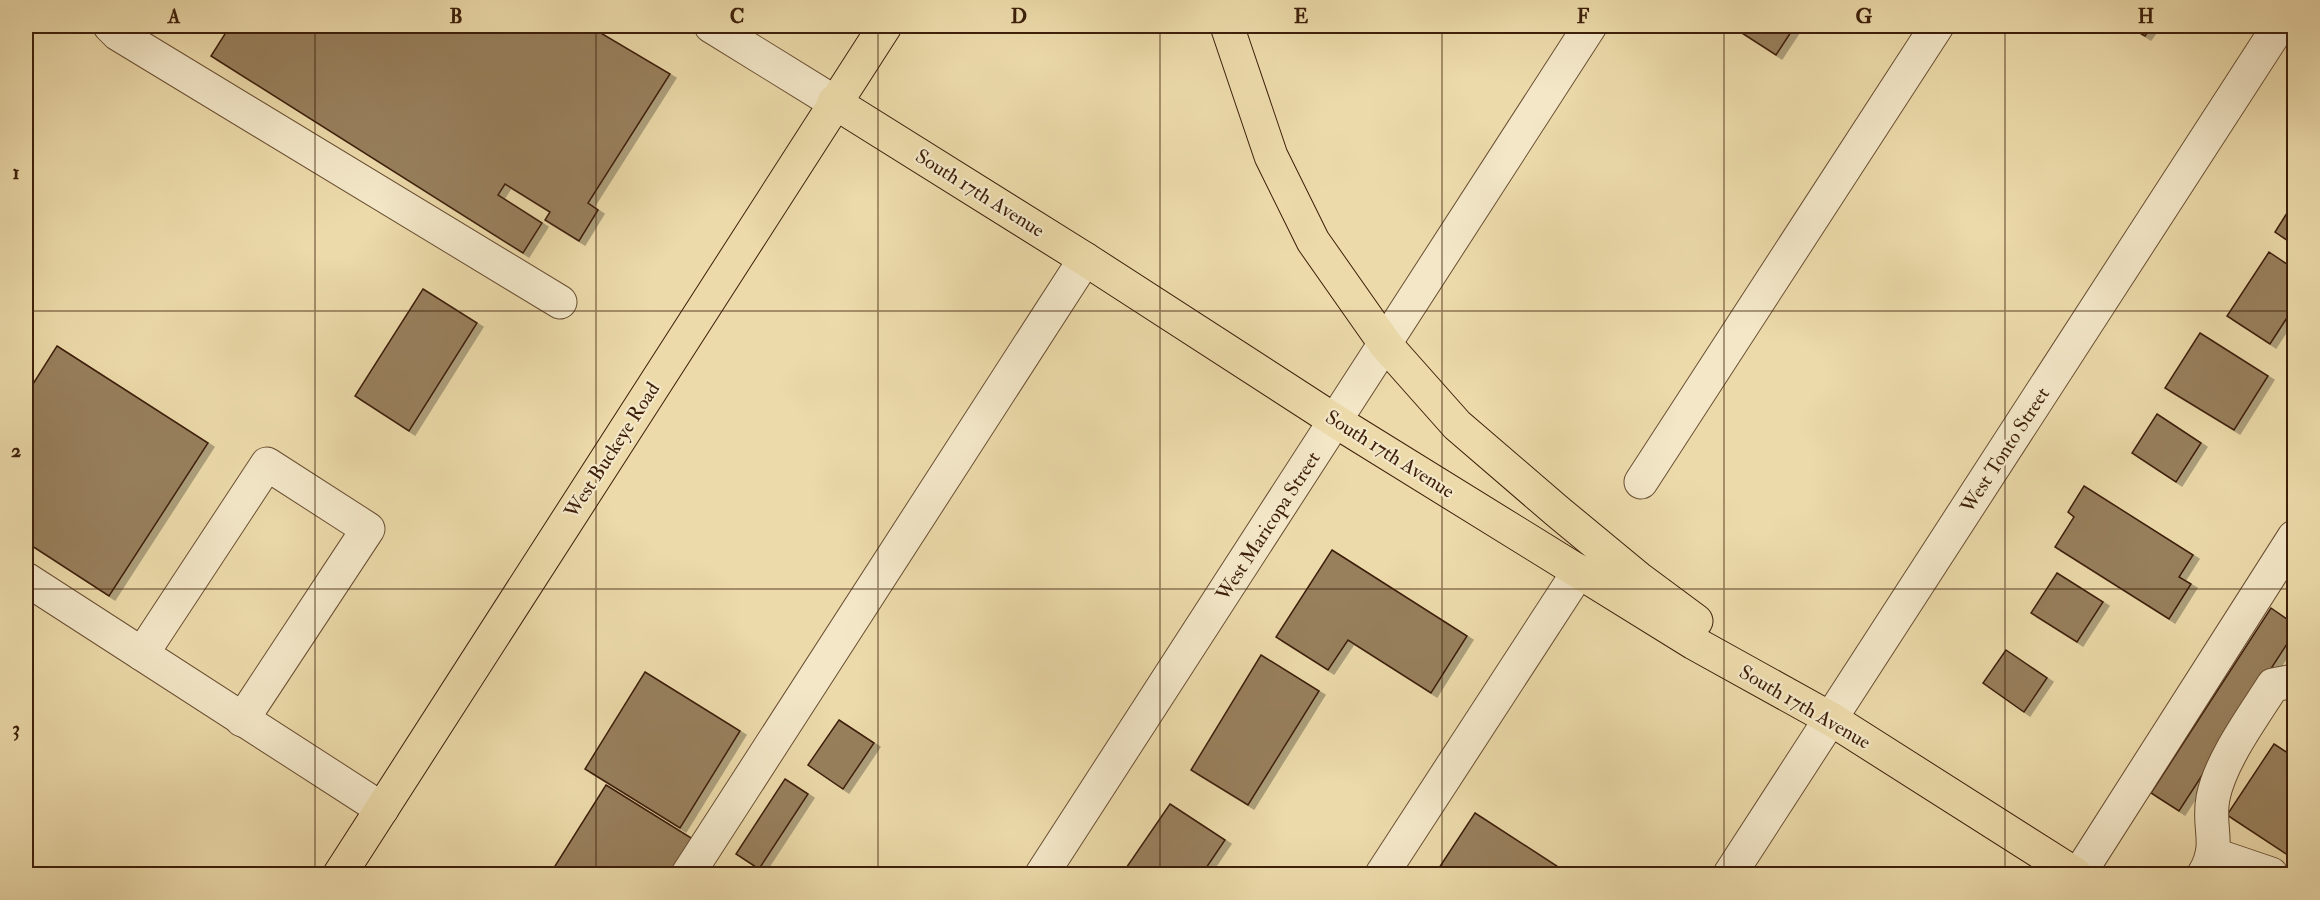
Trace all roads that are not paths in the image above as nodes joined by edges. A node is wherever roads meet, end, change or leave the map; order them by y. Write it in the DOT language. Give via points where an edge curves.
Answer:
graph roads {
  1 [pos="110,26"];
  2 [pos="711,26"];
  3 [pos="885,26"];
  4 [pos="1227,26"];
  5 [pos="1590,26"];
  6 [pos="1937,26"];
  7 [pos="2278,26"];
  8 [pos="834,102"];
  9 [pos="1085,259"];
  10 [pos="560,302"];
  11 [pos="1386,345"];
  12 [pos="1337,422"];
  13 [pos="1641,482"];
  14 [pos="2295,537"];
  15 [pos="1579,571"];
  16 [pos="26,579"];
  17 [pos="142,654"];
  18 [pos="2295,681"];
  19 [pos="1831,719"];
  20 [pos="242,720"];
  21 [pos="382,809"];
  22 [pos="2208,864"];
  23 [pos="339,874"];
  24 [pos="688,874"];
  25 [pos="1042,874"];
  26 [pos="1382,874"];
  27 [pos="1730,874"];
  28 [pos="2077,874"];
  29 [pos="2271,874"];
  1 -- 10 [label="street"];
  2 -- 8 [label="street, South 17th Avenue"];
  3 -- 8 [label="main road, West Buckeye Road"];
  4 -- 11 [label="main road" via="1271,156 1307,230"];
  5 -- 11 [label="street, West Maricopa Street"];
  6 -- 13 [label="street"];
  7 -- 19 [label="street, West Tonto Street"];
  8 -- 9 [label="main road, South 17th Avenue"];
  8 -- 21 [label="main road, West Buckeye Road"];
  9 -- 12 [label="main road, South 17th Avenue"];
  9 -- 24 [label="street"];
  11 -- 12 [label="street, West Maricopa Street"];
  11 -- 19 [label="main road" via="1457,424 1557,511 1638,578"];
  12 -- 15 [label="main road, South 17th Avenue"];
  12 -- 25 [label="street, West Maricopa Street"];
  14 -- 28 [label="street"];
  15 -- 19 [label="main road, South 17th Avenue" via="1694,643"];
  15 -- 26 [label="street"];
  16 -- 17 [label="street"];
  17 -- 20 [label="street"];
  17 -- 20 [label="street" via="267,464 368,529"];
  18 -- 22 [label="street" via="2273,685 2220,777 2212,799 2215,845"];
  19 -- 27 [label="street, West Tonto Street"];
  19 -- 28 [label="main road, South 17th Avenue"];
  20 -- 21 [label="street"];
  21 -- 23 [label="main road, West Buckeye Road"];
  22 -- 29 [label="street"];
}
